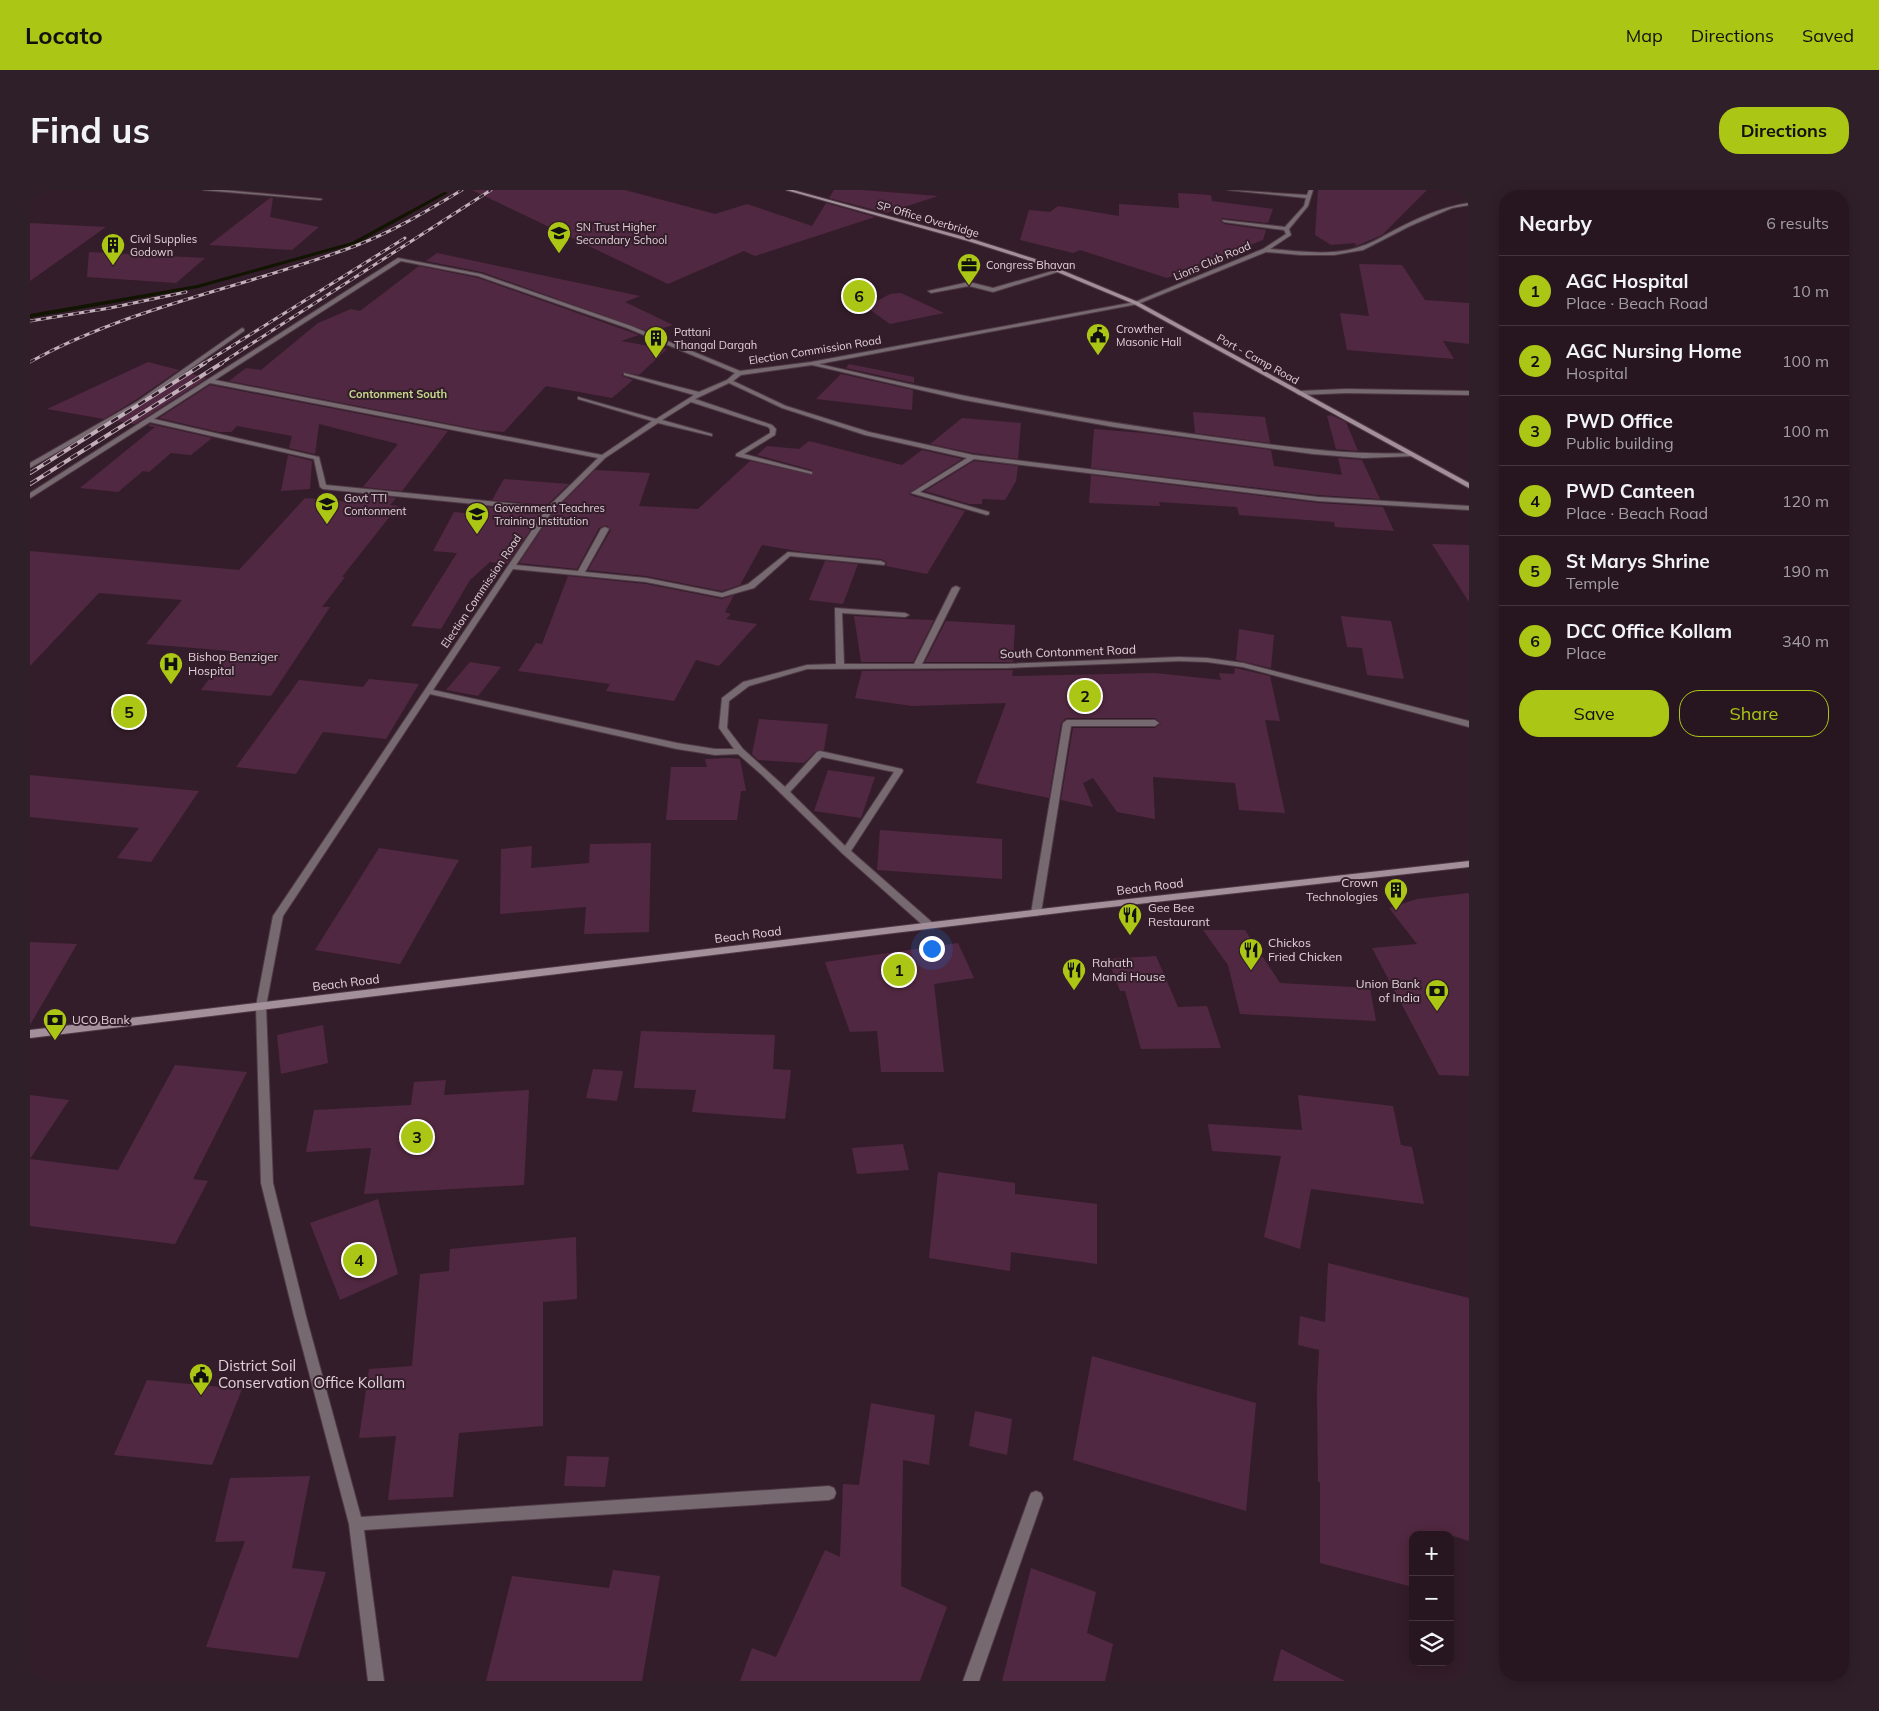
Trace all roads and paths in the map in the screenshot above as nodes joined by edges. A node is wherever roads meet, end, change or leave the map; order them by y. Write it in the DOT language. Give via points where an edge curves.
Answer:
graph roads {
  1 [pos="205,190"];
  2 [pos="788,190"];
  3 [pos="1230,190"];
  4 [pos="1312,190"];
  5 [pos="1310,197"];
  6 [pos="320,199"];
  7 [pos="1469,204"];
  8 [pos="1224,221"];
  9 [pos="1286,229"];
  10 [pos="1265,250"];
  11 [pos="1033,260"];
  12 [pos="1058,271"];
  13 [pos="931,292"];
  14 [pos="1136,303"];
  15 [pos="242,330"];
  16 [pos="811,364"];
  17 [pos="739,372"];
  18 [pos="626,374"];
  19 [pos="729,381"];
  20 [pos="210,382"];
  21 [pos="1469,393"];
  22 [pos="699,394"];
  23 [pos="1300,394"];
  24 [pos="580,398"];
  25 [pos="691,400"];
  26 [pos="148,420"];
  27 [pos="657,421"];
  28 [pos="710,435"];
  29 [pos="1413,455"];
  30 [pos="603,457"];
  31 [pos="973,457"];
  32 [pos="30,466"];
  33 [pos="810,473"];
  34 [pos="1469,486"];
  35 [pos="30,496"];
  36 [pos="1469,508"];
  37 [pos="550,509"];
  38 [pos="986,513"];
  39 [pos="605,529"];
  40 [pos="881,563"];
  41 [pos="512,567"];
  42 [pos="580,574"];
  43 [pos="956,588"];
  44 [pos="905,615"];
  45 [pos="840,667"];
  46 [pos="917,667"];
  47 [pos="427,691"];
  48 [pos="1155,723"];
  49 [pos="1469,724"];
  50 [pos="740,751"];
  51 [pos="785,792"];
  52 [pos="846,852"];
  53 [pos="1469,864"];
  54 [pos="1036,913"];
  55 [pos="930,926"];
  56 [pos="260,1006"];
  57 [pos="30,1034"];
  58 [pos="829,1493"];
  59 [pos="1036,1498"];
  60 [pos="356,1524"];
  61 [pos="376,1681"];
  62 [pos="971,1681"];
  1 -- 6 [label="street"];
  2 -- 11 [label="main road, SP Office Overbridge"];
  3 -- 5 [label="street"];
  4 -- 5 [label="street"];
  5 -- 9 [label="street"];
  7 -- 10 [label="street, Lions Club Road" via="1451,207 1363,248 1334,253"];
  8 -- 9 [label="street"];
  9 -- 10 [label="street" via="1289,234"];
  10 -- 14 [label="street, Lions Club Road"];
  11 -- 12 [label="main road, Port - Camp Road"];
  12 -- 13 [label="street" via="993,290 969,284"];
  12 -- 14 [label="main road, Port - Camp Road"];
  14 -- 16 [label="street, Election Commission Road"];
  14 -- 23 [label="main road, Port - Camp Road"];
  15 -- 32 [label="street" via="140,402"];
  16 -- 17 [label="street, Election Commission Road"];
  16 -- 29 [label="street" via="898,385 1122,427 1334,455 1379,458"];
  17 -- 19 [label="street, Election Commission Road"];
  17 -- 20 [label="street" via="629,327 479,275 400,259"];
  18 -- 22 [label="street"];
  19 -- 22 [label="street, Election Commission Road"];
  19 -- 31 [label="street" via="784,407 867,434"];
  20 -- 26 [label="street"];
  20 -- 30 [label="street"];
  21 -- 23 [label="street" via="1346,391"];
  22 -- 25 [label="street, Election Commission Road"];
  23 -- 29 [label="main road, Port - Camp Road"];
  24 -- 27 [label="street"];
  25 -- 27 [label="street, Election Commission Road"];
  25 -- 33 [label="street" via="770,426 773,434 738,455"];
  26 -- 35 [label="street"];
  26 -- 37 [label="street" via="316,458 323,487"];
  27 -- 28 [label="street"];
  27 -- 30 [label="street, Election Commission Road"];
  29 -- 34 [label="main road, Port - Camp Road"];
  30 -- 37 [label="street, Election Commission Road"];
  31 -- 36 [label="street" via="1318,498"];
  31 -- 38 [label="street" via="914,493"];
  37 -- 41 [label="street, Election Commission Road"];
  39 -- 42 [label="street"];
  40 -- 42 [label="street" via="788,554 751,586 722,595 646,580"];
  41 -- 42 [label="street"];
  41 -- 47 [label="street, Election Commission Road"];
  43 -- 46 [label="street"];
  44 -- 45 [label="street" via="838,610"];
  45 -- 46 [label="street, South Contonment Road"];
  45 -- 50 [label="street, South Contonment Road" via="807,667 746,684 725,700 723,728"];
  46 -- 49 [label="street, South Contonment Road" via="1207,660 1243,665"];
  47 -- 50 [label="street" via="677,746 715,752"];
  47 -- 56 [label="street, Election Commission Road" via="278,916"];
  48 -- 54 [label="street" via="1067,723"];
  50 -- 51 [label="street, South Contonment Road"];
  51 -- 52 [label="street, South Contonment Road"];
  51 -- 52 [label="street" via="820,754 899,771"];
  52 -- 55 [label="street, South Contonment Road"];
  53 -- 54 [label="main road, Beach Road"];
  54 -- 55 [label="main road, Beach Road"];
  55 -- 56 [label="main road, Beach Road"];
  56 -- 57 [label="main road, Beach Road"];
  56 -- 60 [label="street, Election Commission Road" via="267,1183"];
  58 -- 60 [label="street"];
  59 -- 62 [label="street"];
  60 -- 61 [label="street, Election Commission Road"];
}
